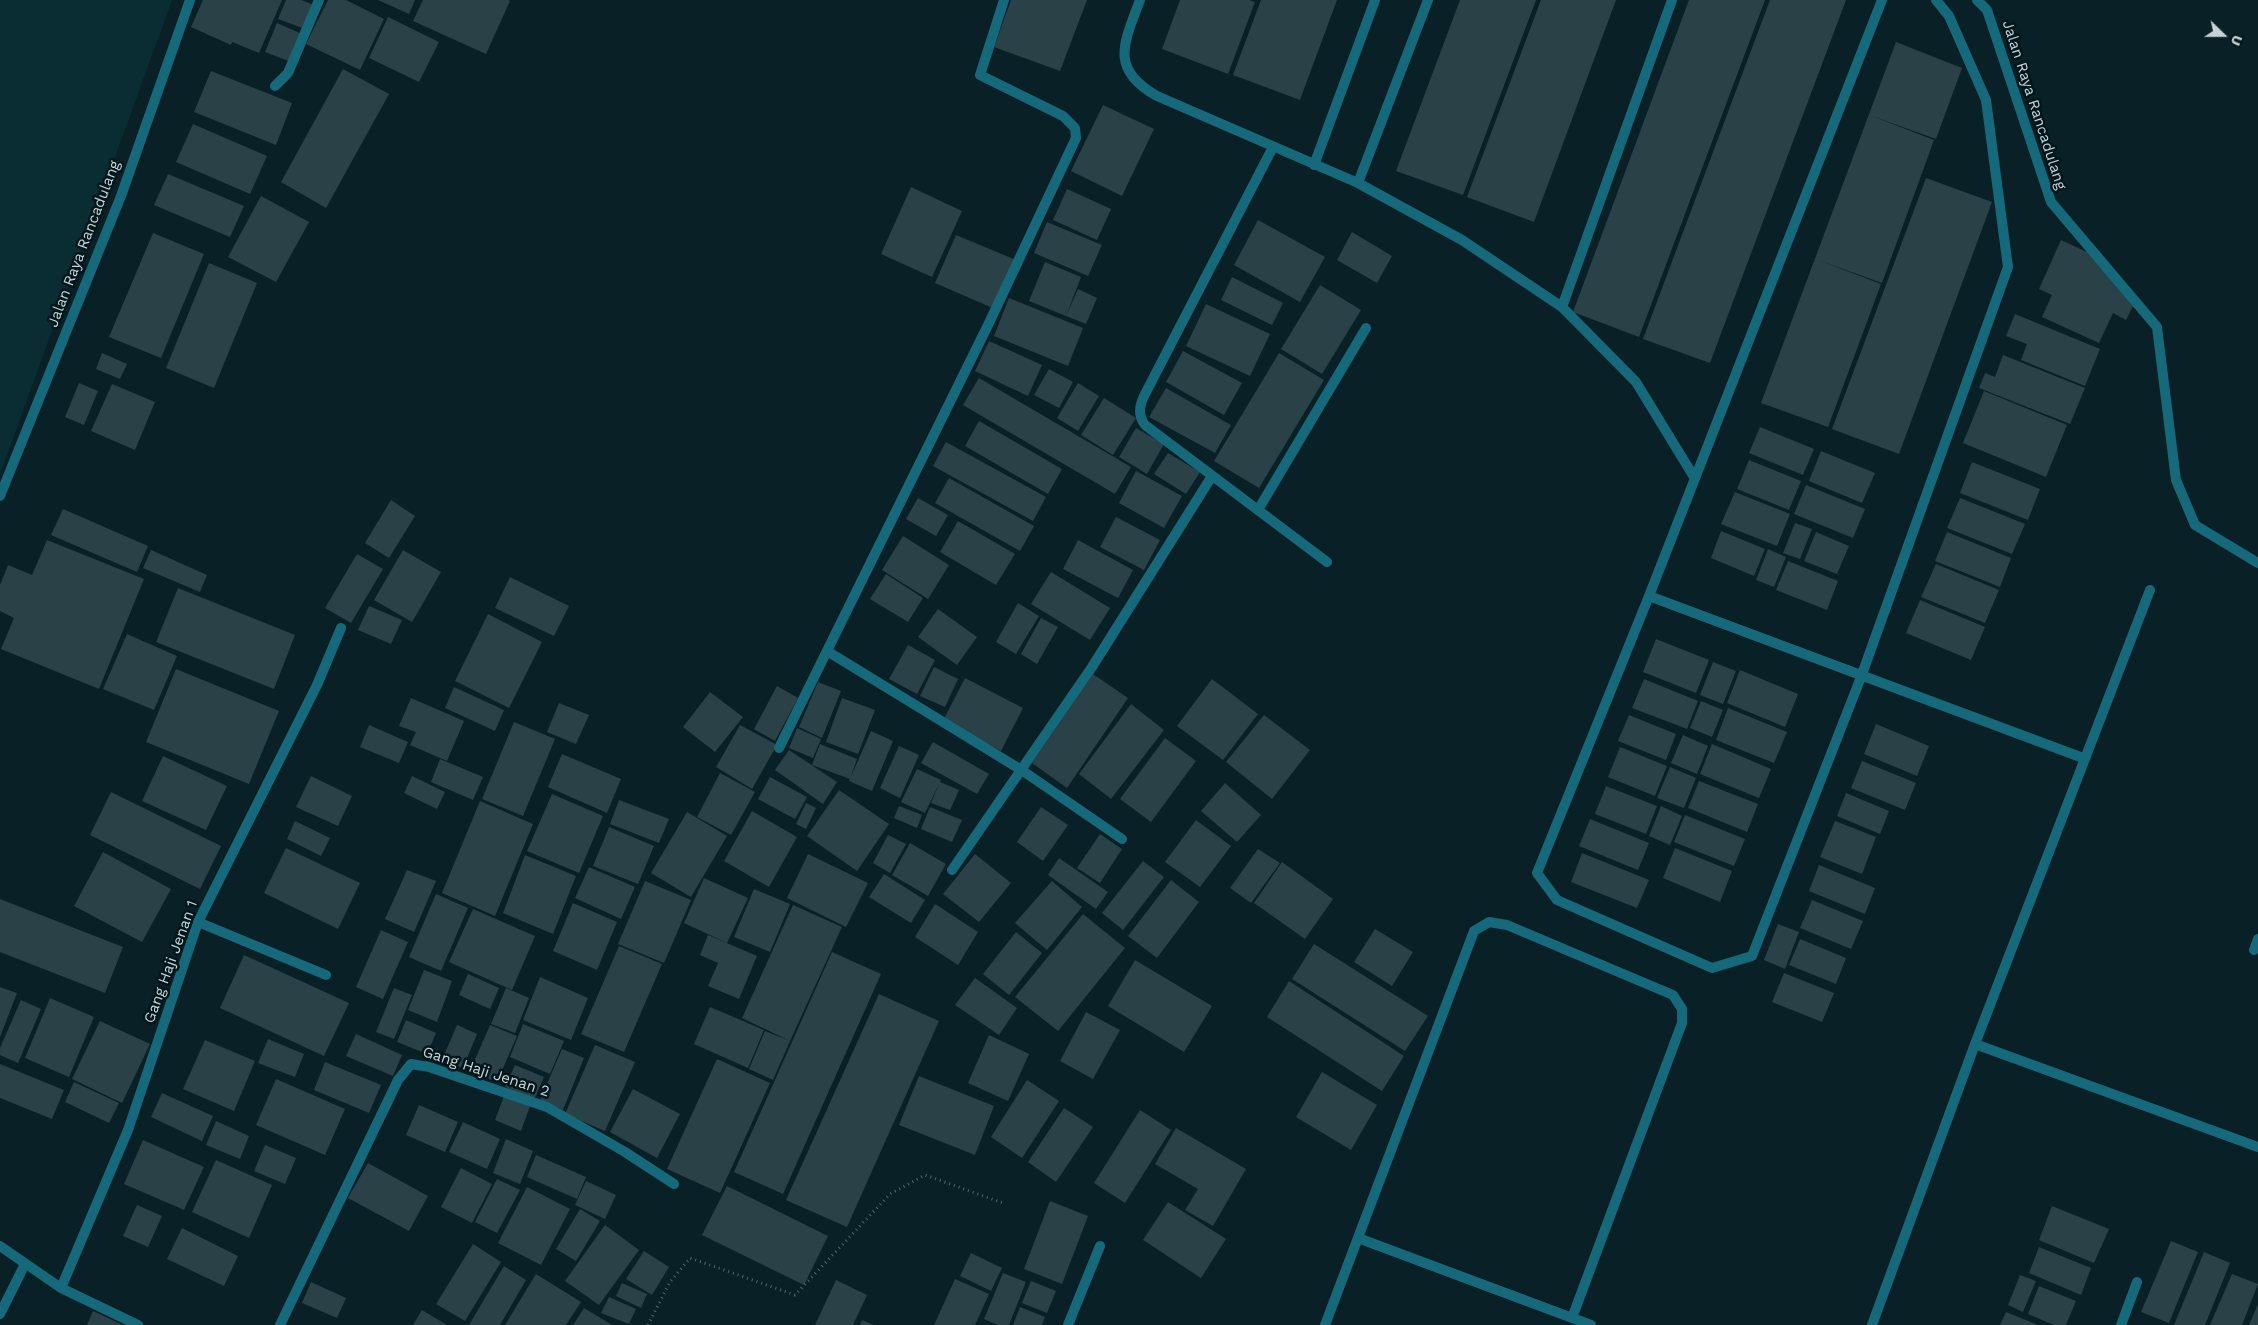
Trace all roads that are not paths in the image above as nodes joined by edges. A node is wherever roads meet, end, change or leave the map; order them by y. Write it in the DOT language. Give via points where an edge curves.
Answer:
graph roads {
  1 [pos="190,0"];
  2 [pos="319,0"];
  3 [pos="1004,0"];
  4 [pos="1140,0"];
  5 [pos="1375,0"];
  6 [pos="1428,0"];
  7 [pos="1672,0"];
  8 [pos="1882,0"];
  9 [pos="1936,0"];
  10 [pos="1978,0"];
  11 [pos="275,86"];
  12 [pos="1273,147"];
  13 [pos="1314,165"];
  14 [pos="1358,183"];
  15 [pos="1562,306"];
  16 [pos="1366,328"];
  17 [pos="1212,476"];
  18 [pos="1694,477"];
  19 [pos="0,496"];
  20 [pos="1258,510"];
  21 [pos="1327,562"];
  22 [pos="2258,563"];
  23 [pos="2150,590"];
  24 [pos="1649,596"];
  25 [pos="341,628"];
  26 [pos="827,651"];
  27 [pos="1861,676"];
  28 [pos="779,748"];
  29 [pos="2083,758"];
  30 [pos="1023,770"];
  31 [pos="1122,840"];
  32 [pos="952,870"];
  33 [pos="198,922"];
  34 [pos="2258,939"];
  35 [pos="2254,950"];
  36 [pos="326,975"];
  37 [pos="1975,1044"];
  38 [pos="2258,1147"];
  39 [pos="674,1184"];
  40 [pos="1358,1238"];
  41 [pos="0,1246"];
  42 [pos="1100,1246"];
  43 [pos="25,1264"];
  44 [pos="2137,1282"];
  45 [pos="61,1288"];
  46 [pos="0,1314"];
  47 [pos="1572,1318"];
  48 [pos="138,1325"];
  49 [pos="280,1325"];
  50 [pos="1068,1325"];
  51 [pos="1324,1325"];
  52 [pos="1591,1325"];
  53 [pos="1872,1325"];
  54 [pos="2121,1325"];
  1 -- 19 [label="street, Jalan Raya Rancadulang" via="121,196"];
  2 -- 11 [label="street" via="288,73"];
  3 -- 26 [label="street" via="980,74 1063,116 1075,128 1076,138 989,323"];
  4 -- 12 [label="street" via="1124,42 1126,69 1138,86"];
  5 -- 13 [label="street"];
  6 -- 14 [label="street"];
  7 -- 15 [label="street"];
  8 -- 18 [label="street"];
  9 -- 27 [label="street" via="1949,16 1986,100 2008,267"];
  10 -- 22 [label="street, Jalan Raya Rancadulang" via="1987,10 2051,202 2157,327 2176,480 2194,525"];
  12 -- 13 [label="street"];
  12 -- 17 [label="street" via="1140,405 1140,415 1146,425"];
  13 -- 14 [label="street"];
  14 -- 15 [label="street" via="1462,240"];
  15 -- 18 [label="street" via="1636,382"];
  16 -- 20 [label="street"];
  17 -- 20 [label="street"];
  17 -- 30 [label="street" via="1127,613"];
  18 -- 24 [label="street"];
  20 -- 21 [label="street"];
  23 -- 29 [label="street"];
  24 -- 27 [label="street"];
  24 -- 27 [label="street" via="1537,873 1557,900 1712,968 1752,956"];
  25 -- 33 [label="street, Gang Haji Jenan 1" via="317,685"];
  26 -- 28 [label="street"];
  26 -- 30 [label="street"];
  27 -- 29 [label="street"];
  29 -- 37 [label="street"];
  30 -- 31 [label="street"];
  30 -- 32 [label="street"];
  33 -- 36 [label="street"];
  33 -- 45 [label="street, Gang Haji Jenan 1" via="128,1130"];
  34 -- 35 [label="street"];
  37 -- 38 [label="street"];
  37 -- 53 [label="street"];
  39 -- 49 [label="street, Gang Haji Jenan 2" via="547,1107 412,1064 394,1087"];
  40 -- 47 [label="street"];
  40 -- 47 [label="street" via="1474,931 1489,922 1507,925 1672,995 1682,1009 1682,1024"];
  40 -- 51 [label="street"];
  41 -- 43 [label="street"];
  42 -- 50 [label="street"];
  43 -- 45 [label="street"];
  43 -- 46 [label="street"];
  44 -- 54 [label="street"];
  45 -- 48 [label="street"];
  47 -- 52 [label="street"];
}
